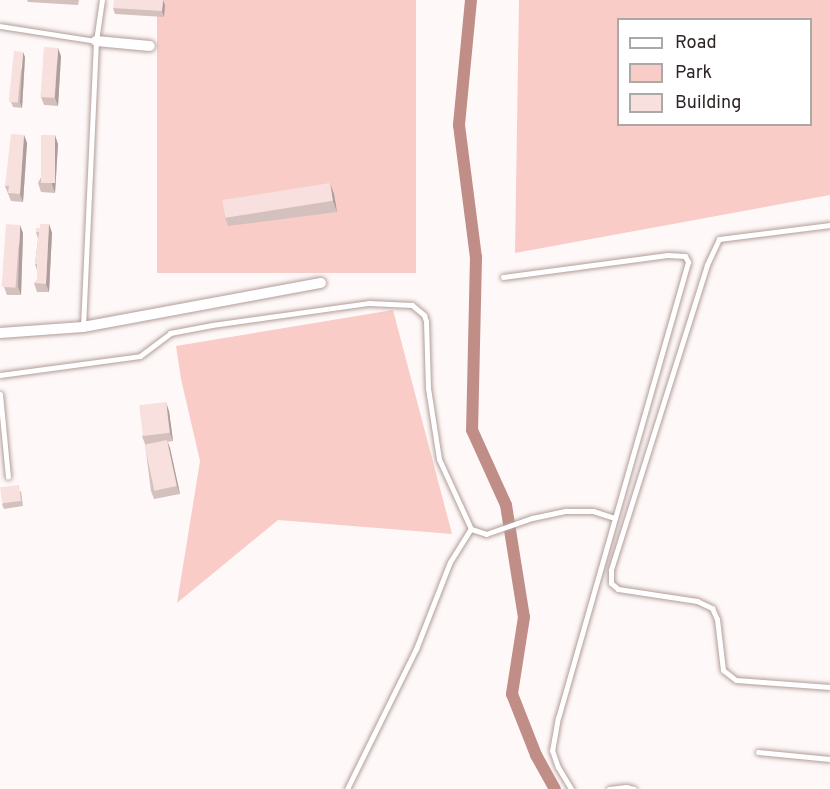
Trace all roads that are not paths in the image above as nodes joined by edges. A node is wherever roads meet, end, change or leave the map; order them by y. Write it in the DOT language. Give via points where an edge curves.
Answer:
graph roads {
  1 [pos="102,0"];
  2 [pos="0,26"];
  3 [pos="96,40"];
  4 [pos="150,46"];
  5 [pos="830,225"];
  6 [pos="503,277"];
  7 [pos="321,283"];
  8 [pos="83,327"];
  9 [pos="0,333"];
  10 [pos="0,375"];
  11 [pos="0,394"];
  12 [pos="8,477"];
  13 [pos="615,518"];
  14 [pos="471,529"];
  15 [pos="830,687"];
  16 [pos="758,752"];
  17 [pos="830,759"];
  18 [pos="347,789"];
  19 [pos="571,789"];
  20 [pos="609,789"];
  21 [pos="634,789"];
  1 -- 3 [label="lane"];
  2 -- 3 [label="lane"];
  3 -- 4 [label="street"];
  3 -- 8 [label="lane"];
  5 -- 15 [label="lane" via="719,239 707,265 611,570 611,583 618,589 698,601 712,608 717,619 723,670 736,680"];
  6 -- 13 [label="lane" via="668,255 687,258 688,266"];
  7 -- 8 [label="street"];
  8 -- 9 [label="street"];
  10 -- 14 [label="lane" via="140,356 170,333 212,325 369,303 412,305 426,321 428,388 439,459"];
  11 -- 12 [label="lane"];
  13 -- 14 [label="lane" via="579,510 532,518 486,534"];
  13 -- 19 [label="lane" via="553,739 554,758"];
  14 -- 18 [label="lane" via="450,562 416,649"];
  16 -- 17 [label="lane"];
  20 -- 21 [label="lane"];
}
